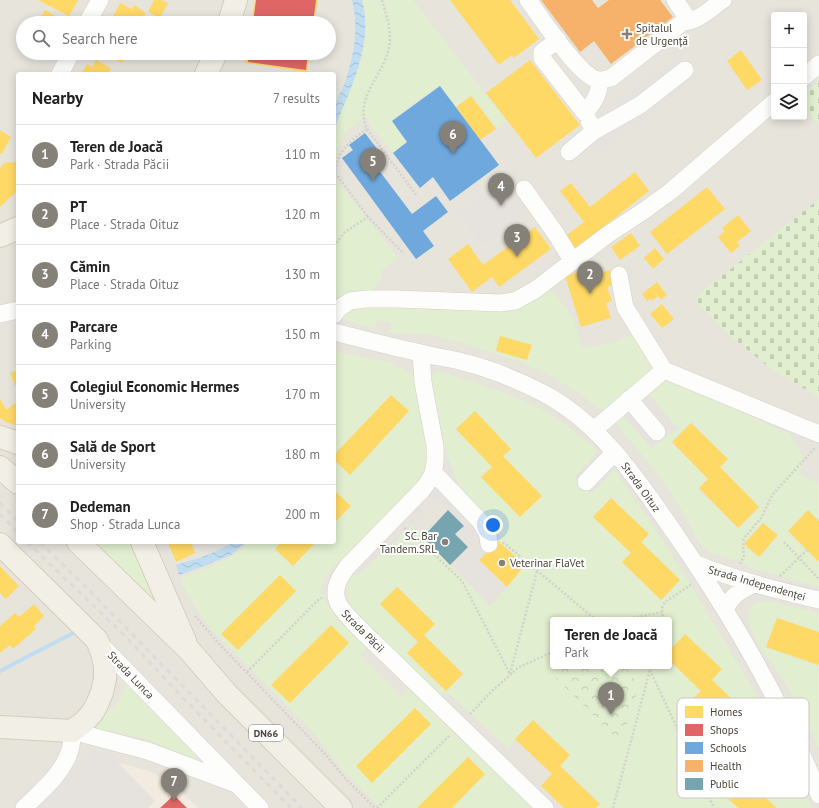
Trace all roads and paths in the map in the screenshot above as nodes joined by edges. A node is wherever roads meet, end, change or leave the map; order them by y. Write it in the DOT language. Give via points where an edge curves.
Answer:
graph roads {
  1 [pos="100,0"];
  2 [pos="236,0"];
  3 [pos="382,0"];
  4 [pos="528,0"];
  5 [pos="675,0"];
  6 [pos="722,0"];
  7 [pos="92,16"];
  8 [pos="231,16"];
  9 [pos="684,22"];
  10 [pos="558,40"];
  11 [pos="67,60"];
  12 [pos="213,60"];
  13 [pos="819,64"];
  14 [pos="685,70"];
  15 [pos="61,72"];
  16 [pos="207,72"];
  17 [pos="807,74"];
  18 [pos="600,80"];
  19 [pos="771,105"];
  20 [pos="585,113"];
  21 [pos="366,129"];
  22 [pos="594,131"];
  23 [pos="569,152"];
  24 [pos="524,189"];
  25 [pos="417,196"];
  26 [pos="368,217"];
  27 [pos="16,229"];
  28 [pos="0,236"];
  29 [pos="336,243"];
  30 [pos="404,254"];
  31 [pos="573,262"];
  32 [pos="619,275"];
  33 [pos="16,310"];
  34 [pos="336,312"];
  35 [pos="0,314"];
  36 [pos="336,332"];
  37 [pos="421,353"];
  38 [pos="664,370"];
  39 [pos="629,399"];
  40 [pos="594,429"];
  41 [pos="657,432"];
  42 [pos="819,434"];
  43 [pos="0,437"];
  44 [pos="16,442"];
  45 [pos="819,444"];
  46 [pos="615,452"];
  47 [pos="0,467"];
  48 [pos="434,473"];
  49 [pos="16,481"];
  50 [pos="586,482"];
  51 [pos="414,535"];
  52 [pos="494,542"];
  53 [pos="784,542"];
  54 [pos="0,544"];
  55 [pos="80,544"];
  56 [pos="143,544"];
  57 [pos="807,550"];
  58 [pos="798,558"];
  59 [pos="786,569"];
  60 [pos="700,570"];
  61 [pos="537,571"];
  62 [pos="732,578"];
  63 [pos="819,579"];
  64 [pos="754,584"];
  65 [pos="336,595"];
  66 [pos="819,600"];
  67 [pos="725,610"];
  68 [pos="662,612"];
  69 [pos="194,614"];
  70 [pos="592,617"];
  71 [pos="636,617"];
  72 [pos="663,617"];
  73 [pos="97,640"];
  74 [pos="190,651"];
  75 [pos="550,653"];
  76 [pos="650,670"];
  77 [pos="247,672"];
  78 [pos="510,674"];
  79 [pos="774,698"];
  80 [pos="460,725"];
  81 [pos="0,728"];
  82 [pos="677,728"];
  83 [pos="72,731"];
  84 [pos="809,771"];
  85 [pos="236,784"];
  86 [pos="819,795"];
  87 [pos="709,798"];
  88 [pos="24,808"];
  89 [pos="260,808"];
  90 [pos="342,808"];
  91 [pos="376,808"];
  92 [pos="545,808"];
  93 [pos="613,808"];
  94 [pos="714,808"];
  1 -- 7 [label="street"];
  2 -- 8 [label="main road"];
  3 -- 21 [label="path" via="390,39 388,52 362,107"];
  4 -- 10 [label="street"];
  5 -- 9 [label="street" via="686,16"];
  6 -- 9 [label="street" via="695,20"];
  9 -- 18 [label="street" via="611,78"];
  10 -- 18 [label="street" via="579,67 591,77"];
  10 -- 20 [label="street" via="542,52 542,58"];
  11 -- 15 [label="street"];
  12 -- 16 [label="main road"];
  13 -- 17 [label="street"];
  14 -- 22 [label="street" via="640,105"];
  18 -- 20 [label="street" via="599,90"];
  19 -- 31 [label="street" via="671,191"];
  20 -- 22 [label="street"];
  21 -- 25 [label="path"];
  21 -- 26 [label="path" via="341,153 336,174"];
  22 -- 23 [label="street"];
  24 -- 31 [label="street"];
  26 -- 29 [label="path" via="345,232"];
  26 -- 30 [label="path"];
  27 -- 28 [label="main road"];
  31 -- 34 [label="street" via="535,290 515,301 478,303 366,299 350,301"];
  32 -- 38 [label="street" via="625,307"];
  33 -- 35 [label="street"];
  36 -- 37 [label="street, Strada Oituz"];
  37 -- 40 [label="street, Strada Oituz" via="462,362 517,381 544,393"];
  37 -- 48 [label="street" via="423,382 435,446"];
  38 -- 39 [label="street"];
  38 -- 42 [label="street"];
  39 -- 40 [label="street"];
  39 -- 41 [label="street"];
  40 -- 46 [label="street, Strada Oituz"];
  43 -- 44 [label="main road"];
  45 -- 62 [label="path" via="772,495 762,517 744,538 744,556"];
  46 -- 50 [label="street"];
  46 -- 60 [label="street, Strada Oituz"];
  47 -- 49 [label="main road"];
  48 -- 52 [label="street" via="480,522"];
  48 -- 65 [label="street" via="422,490 347,567 336,587"];
  51 -- 78 [label="path" via="462,581"];
  52 -- 61 [label="path"];
  53 -- 58 [label="path"];
  54 -- 73 [label="main road, Strada Lunca"];
  55 -- 74 [label="main road, DN66"];
  56 -- 74 [label="main road, DN66"];
  57 -- 58 [label="path"];
  58 -- 59 [label="path"];
  58 -- 63 [label="path"];
  60 -- 62 [label="street, Strada Independenței"];
  60 -- 67 [label="street, Strada Oituz"];
  60 -- 68 [label="path" via="665,602"];
  61 -- 70 [label="path"];
  61 -- 78 [label="path"];
  62 -- 64 [label="street, Strada Independenței"];
  64 -- 66 [label="street, Strada Independenței"];
  64 -- 67 [label="street" via="736,594"];
  65 -- 77 [label="path" via="318,600"];
  65 -- 80 [label="street, Strada Păcii" via="341,609"];
  67 -- 79 [label="street, Strada Oituz"];
  68 -- 71 [label="path"];
  68 -- 72 [label="path"];
  69 -- 91 [label="path" via="221,646"];
  73 -- 83 [label="main road" via="105,666 102,692 93,712"];
  73 -- 85 [label="street, Strada Lunca"];
  74 -- 90 [label="main road, DN66" via="227,694"];
  75 -- 78 [label="path" via="519,667"];
  76 -- 82 [label="path"];
  76 -- 93 [label="path"];
  78 -- 80 [label="path"];
  80 -- 91 [label="path"];
  80 -- 92 [label="street, Strada Păcii"];
  81 -- 83 [label="main road"];
  83 -- 85 [label="street" via="148,751"];
  83 -- 88 [label="street" via="70,750 64,765 50,783"];
  84 -- 86 [label="street, Strada Oituz"];
  85 -- 89 [label="street, Strada Lunca"];
  87 -- 94 [label="path"];
}
